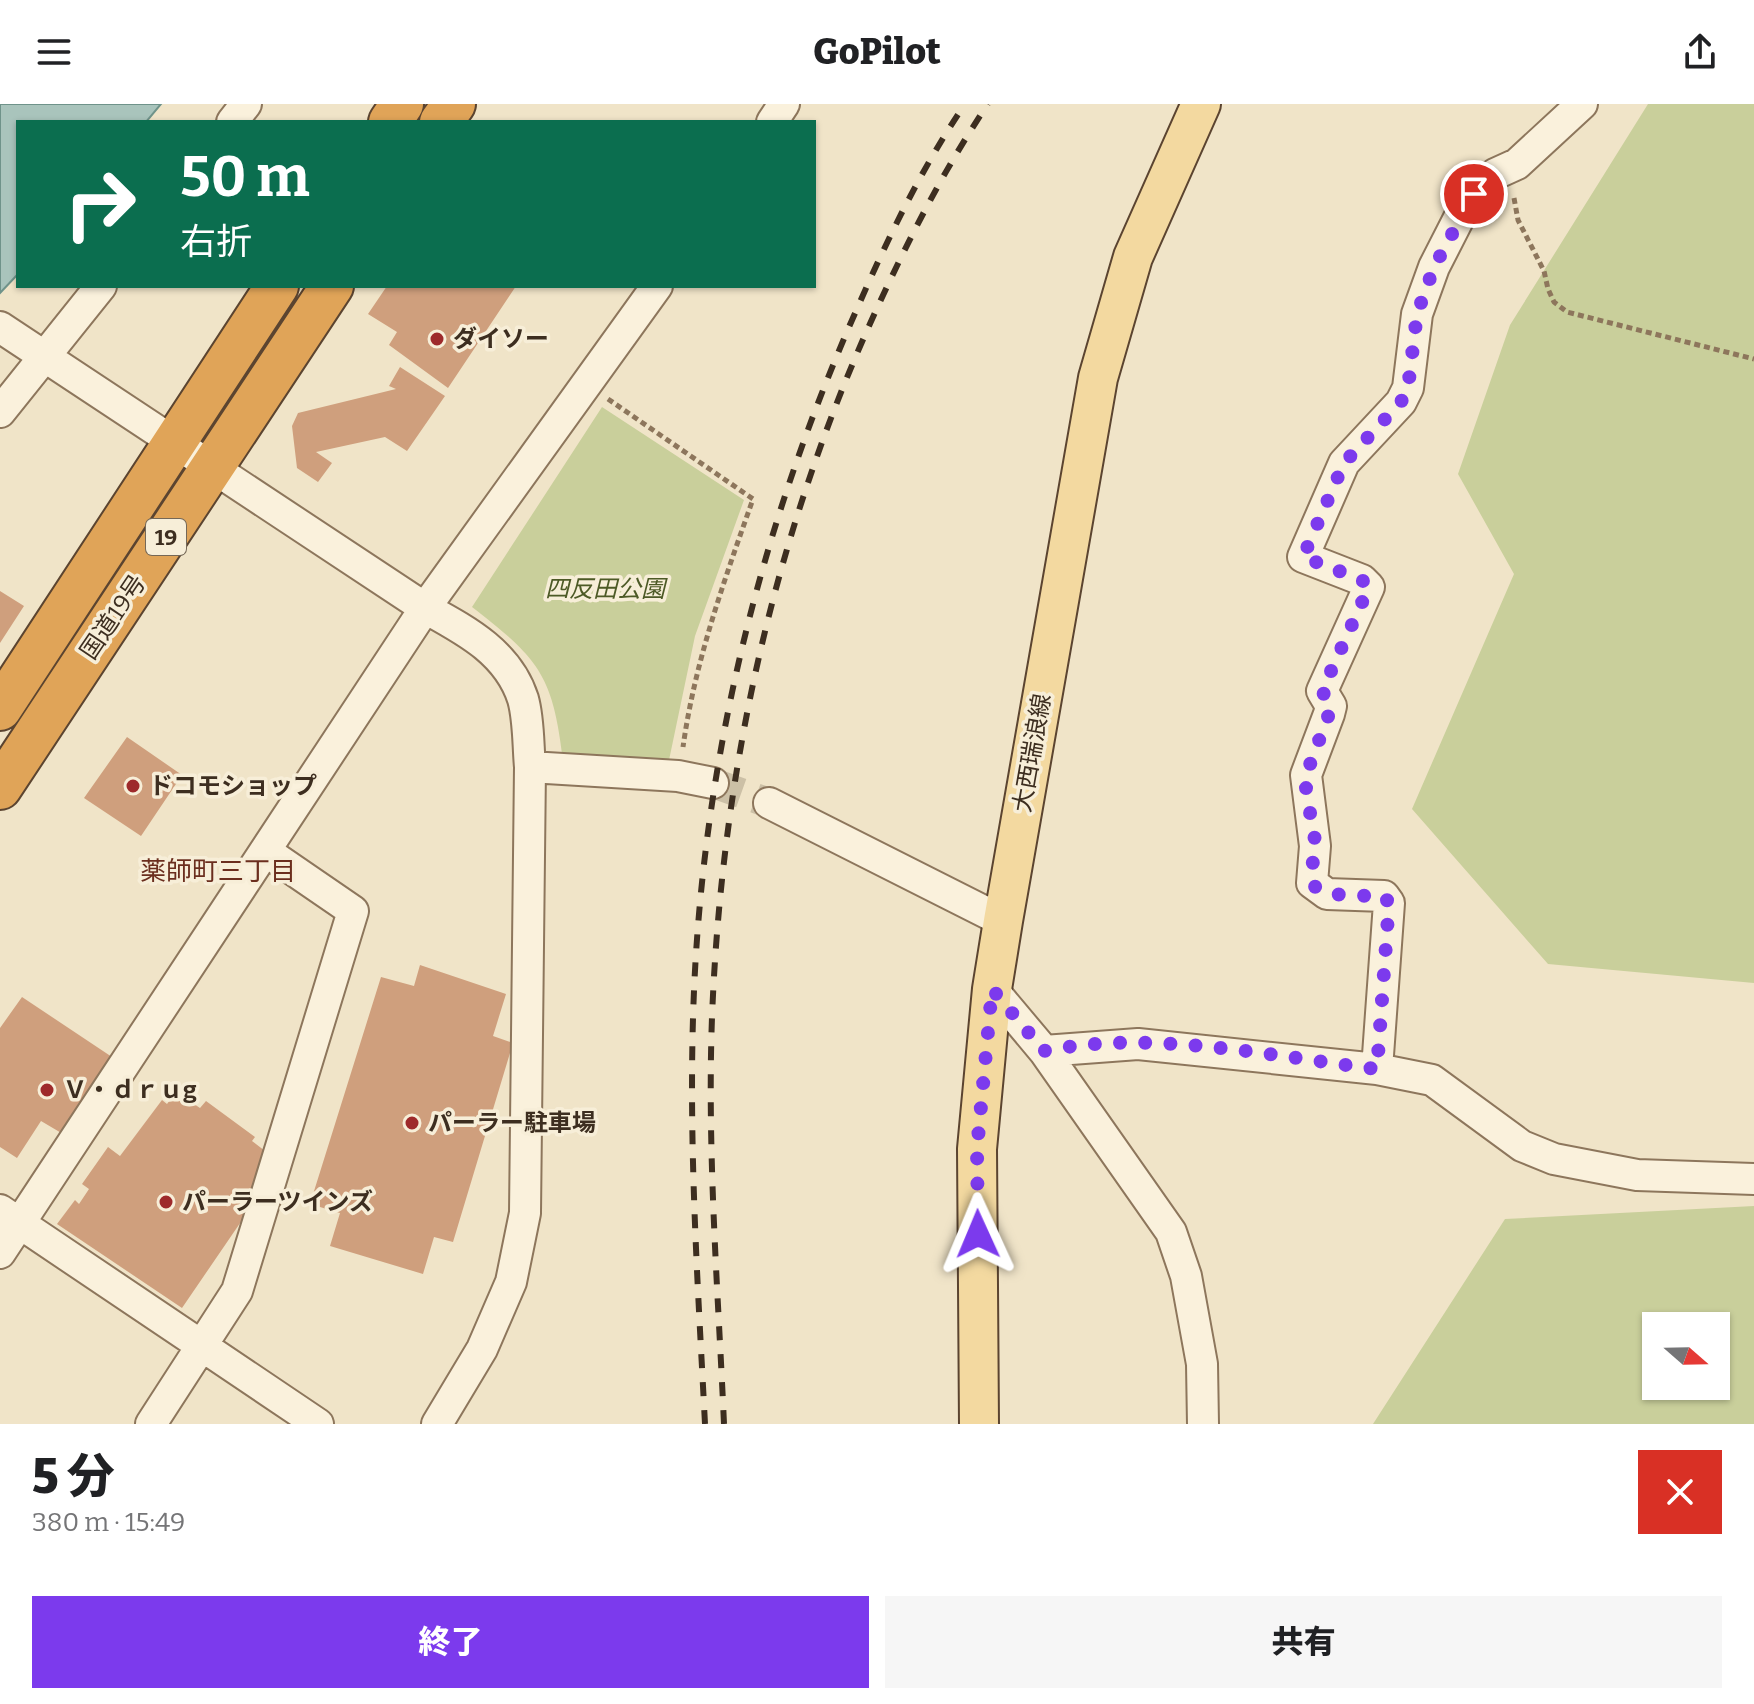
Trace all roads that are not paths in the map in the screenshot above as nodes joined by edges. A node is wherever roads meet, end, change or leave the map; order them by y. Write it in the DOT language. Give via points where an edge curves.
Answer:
graph roads {
  1 [pos="246,104"];
  2 [pos="1201,104"];
  3 [pos="1582,104"];
  4 [pos="234,120"];
  5 [pos="99,288"];
  6 [pos="276,288"];
  7 [pos="331,288"];
  8 [pos="656,288"];
  9 [pos="0,327"];
  10 [pos="41,354"];
  11 [pos="0,412"];
  12 [pos="175,442"];
  13 [pos="213,467"];
  14 [pos="425,608"];
  15 [pos="0,709"];
  16 [pos="530,767"];
  17 [pos="713,783"];
  18 [pos="0,788"];
  19 [pos="769,803"];
  20 [pos="267,852"];
  21 [pos="1003,921"];
  22 [pos="992,989"];
  23 [pos="1044,1051"];
  24 [pos="1377,1069"];
  25 [pos="1754,1179"];
  26 [pos="10,1217"];
  27 [pos="0,1253"];
  28 [pos="202,1348"];
  29 [pos="151,1424"];
  30 [pos="318,1424"];
  31 [pos="437,1424"];
  32 [pos="979,1424"];
  33 [pos="1203,1424"];
  1 -- 4 [label="street"];
  2 -- 21 [label="main road, 大西瑞浪線" via="1133,257 1098,378"];
  3 -- 24 [label="street" via="1517,164 1484,184 1459,218 1417,314 1408,388 1344,463 1303,557 1369,587 1322,691 1331,706 1305,785 1316,889 1384,896 1389,903"];
  5 -- 10 [label="street"];
  6 -- 12 [label="highway, 国道19号 / 19"];
  7 -- 13 [label="highway, 国道19号 / 19"];
  8 -- 14 [label="street"];
  9 -- 10 [label="street"];
  10 -- 11 [label="street"];
  10 -- 12 [label="street"];
  12 -- 13 [label="street"];
  12 -- 15 [label="highway, 国道19号 / 19"];
  13 -- 14 [label="street"];
  13 -- 18 [label="highway, 国道19号 / 19"];
  14 -- 16 [label="street" via="481,639 510,673 523,700"];
  14 -- 20 [label="street"];
  16 -- 17 [label="street"];
  16 -- 31 [label="street" via="525,1213 511,1282 482,1349"];
  19 -- 21 [label="street"];
  20 -- 26 [label="street"];
  20 -- 28 [label="street" via="353,911 237,1291"];
  21 -- 22 [label="main road, 大西瑞浪線"];
  22 -- 23 [label="street"];
  22 -- 32 [label="main road, 大西瑞浪線" via="977,1149"];
  23 -- 24 [label="street" via="1151,1044"];
  23 -- 33 [label="street" via="1171,1232 1186,1276 1202,1364"];
  24 -- 25 [label="street" via="1432,1080 1522,1146 1554,1159 1637,1175"];
  26 -- 27 [label="street"];
  26 -- 28 [label="street"];
  28 -- 29 [label="street"];
  28 -- 30 [label="street"];
}
